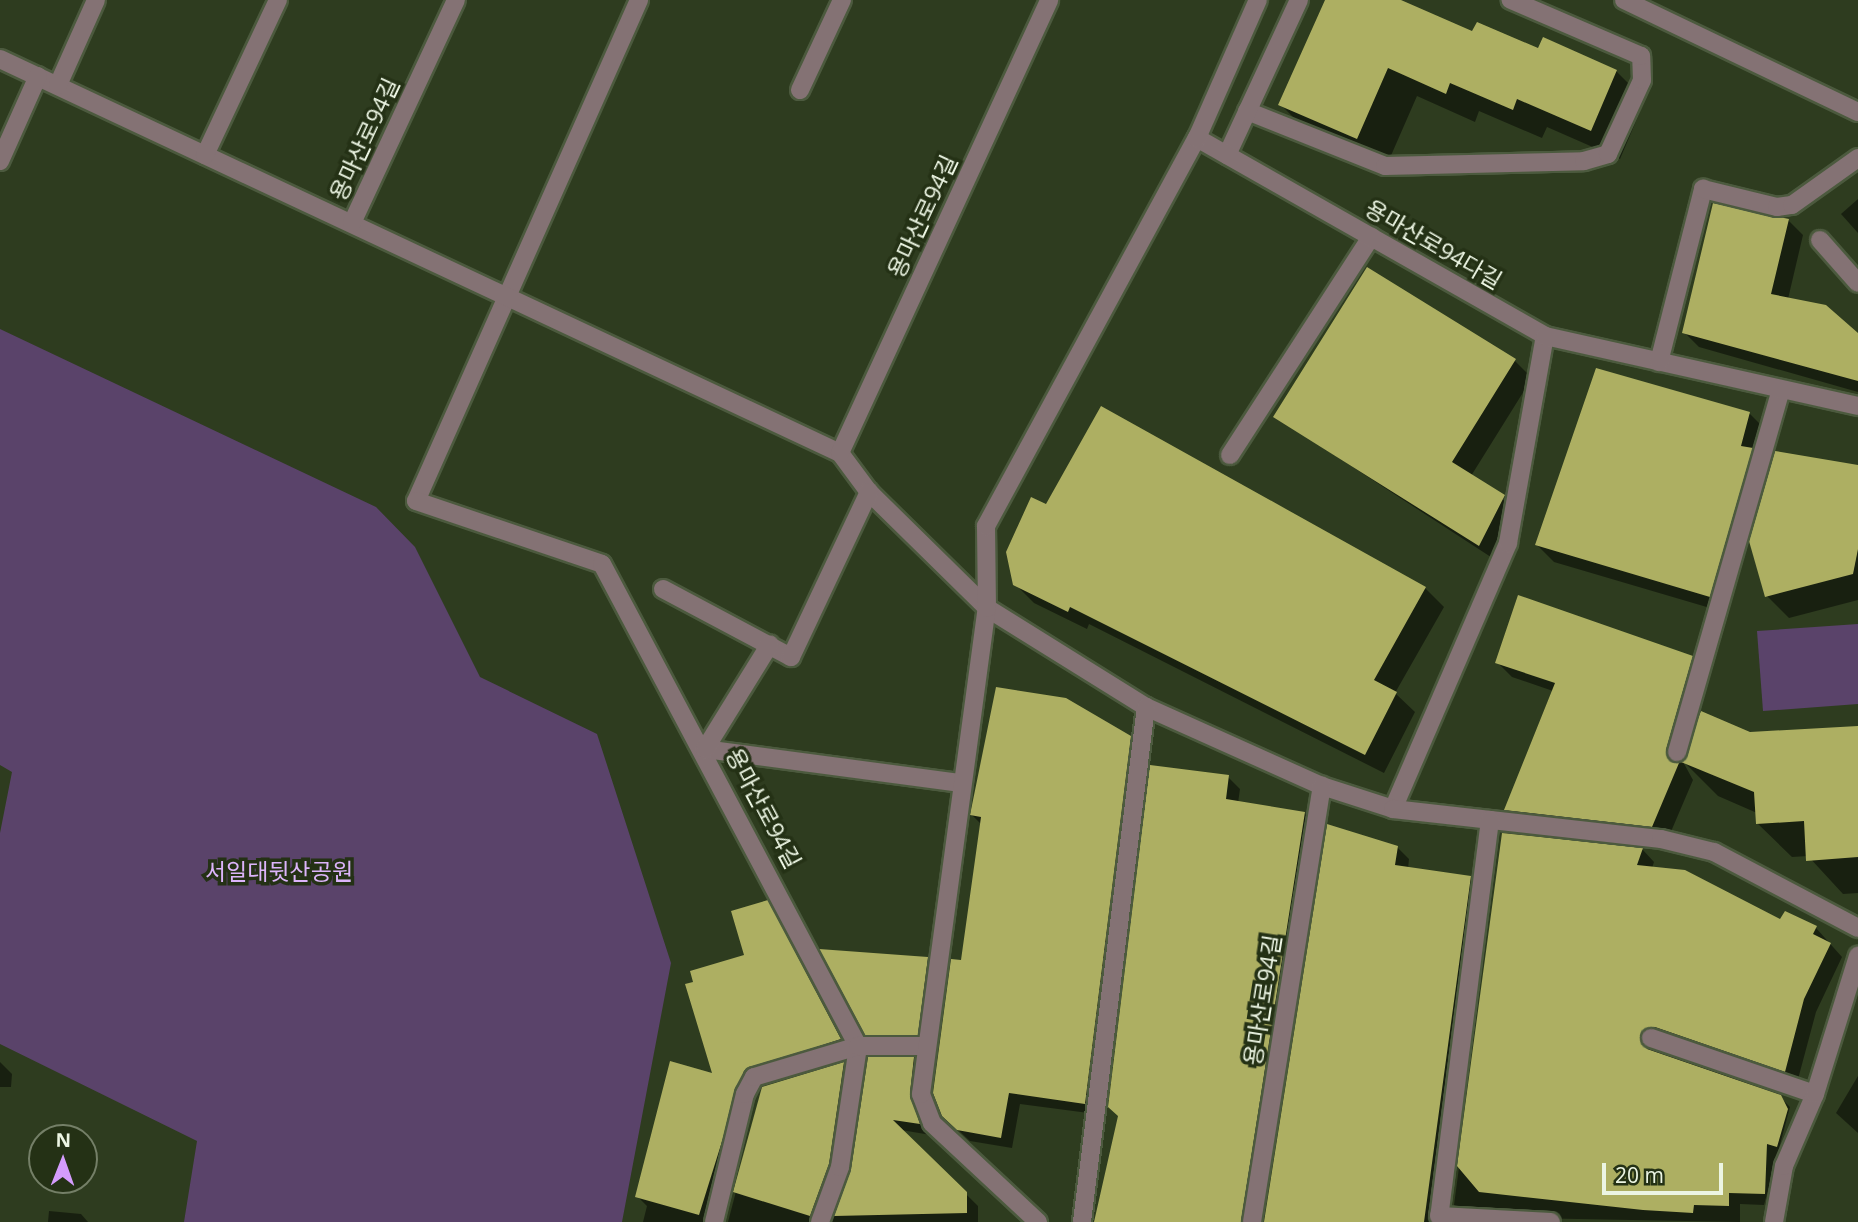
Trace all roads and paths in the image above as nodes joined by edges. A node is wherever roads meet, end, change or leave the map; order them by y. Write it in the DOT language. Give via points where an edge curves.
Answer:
graph roads {
  1 [pos="96,0"];
  2 [pos="278,0"];
  3 [pos="456,0"];
  4 [pos="639,0"];
  5 [pos="842,0"];
  6 [pos="1049,0"];
  7 [pos="1258,0"];
  8 [pos="1299,0"];
  9 [pos="1511,0"];
  10 [pos="1624,0"];
  11 [pos="0,58"];
  12 [pos="38,76"];
  13 [pos="58,85"];
  14 [pos="800,90"];
  15 [pos="1247,111"];
  16 [pos="1858,112"];
  17 [pos="1197,138"];
  18 [pos="205,155"];
  19 [pos="1227,155"];
  20 [pos="1858,158"];
  21 [pos="0,161"];
  22 [pos="352,223"];
  23 [pos="1371,237"];
  24 [pos="1820,240"];
  25 [pos="1858,283"];
  26 [pos="511,297"];
  27 [pos="1545,335"];
  28 [pos="1659,362"];
  29 [pos="1780,393"];
  30 [pos="1858,406"];
  31 [pos="840,453"];
  32 [pos="1230,455"];
  33 [pos="869,492"];
  34 [pos="663,589"];
  35 [pos="988,608"];
  36 [pos="769,644"];
  37 [pos="1146,707"];
  38 [pos="705,749"];
  39 [pos="1676,752"];
  40 [pos="960,783"];
  41 [pos="1322,786"];
  42 [pos="1394,809"];
  43 [pos="1490,820"];
  44 [pos="1858,928"];
  45 [pos="1858,956"];
  46 [pos="1651,1038"];
  47 [pos="858,1046"];
  48 [pos="924,1046"];
  49 [pos="1815,1094"];
  50 [pos="1438,1219"];
  51 [pos="714,1222"];
  52 [pos="820,1222"];
  53 [pos="1038,1222"];
  54 [pos="1082,1222"];
  55 [pos="1252,1222"];
  56 [pos="1551,1222"];
  57 [pos="1774,1222"];
  1 -- 13 [label="street"];
  2 -- 18 [label="street"];
  3 -- 22 [label="street, 용마산로94길"];
  4 -- 26 [label="street"];
  5 -- 14 [label="street"];
  6 -- 31 [label="street, 용마산로94길"];
  7 -- 17 [label="street"];
  8 -- 15 [label="street"];
  9 -- 15 [label="street" via="1640,56 1642,80 1608,154 1584,161 1385,166"];
  10 -- 16 [label="street"];
  11 -- 12 [label="street, 용마산로94길"];
  12 -- 13 [label="street, 용마산로94길"];
  12 -- 21 [label="street"];
  13 -- 18 [label="street, 용마산로94길"];
  15 -- 19 [label="street"];
  17 -- 19 [label="street, 용마산로94다길"];
  17 -- 35 [label="street" via="995,508 983,546"];
  18 -- 22 [label="street, 용마산로94길"];
  19 -- 23 [label="street, 용마산로94다길"];
  20 -- 28 [label="street" via="1791,205 1703,189"];
  22 -- 26 [label="street, 용마산로94길"];
  23 -- 27 [label="street, 용마산로94다길"];
  23 -- 32 [label="street"];
  24 -- 25 [label="street"];
  26 -- 31 [label="street, 용마산로94길"];
  26 -- 38 [label="street" via="416,501 602,564"];
  27 -- 28 [label="street, 용마산로94다길"];
  27 -- 42 [label="street" via="1511,533"];
  28 -- 29 [label="street, 용마산로94다길"];
  29 -- 30 [label="street, 용마산로94다길"];
  29 -- 39 [label="street"];
  31 -- 33 [label="street, 용마산로94길"];
  33 -- 35 [label="street, 용마산로94길"];
  33 -- 36 [label="street" via="791,657"];
  34 -- 36 [label="street"];
  35 -- 37 [label="street, 용마산로94길"];
  35 -- 40 [label="street"];
  36 -- 38 [label="street"];
  37 -- 41 [label="street, 용마산로94길"];
  37 -- 54 [label="street"];
  38 -- 40 [label="street, 용마산로94길"];
  38 -- 47 [label="street, 용마산로94길"];
  40 -- 48 [label="street"];
  41 -- 42 [label="street, 용마산로94길"];
  41 -- 55 [label="street, 용마산로94길"];
  42 -- 43 [label="street, 용마산로94길"];
  43 -- 44 [label="street, 용마산로94길" via="1686,844"];
  43 -- 50 [label="street"];
  45 -- 49 [label="street"];
  46 -- 49 [label="street"];
  47 -- 48 [label="street"];
  47 -- 51 [label="street" via="751,1080"];
  47 -- 52 [label="street" via="840,1167"];
  48 -- 53 [label="street" via="921,1094 932,1123"];
  49 -- 57 [label="street" via="1784,1166"];
  50 -- 56 [label="street"];
}
